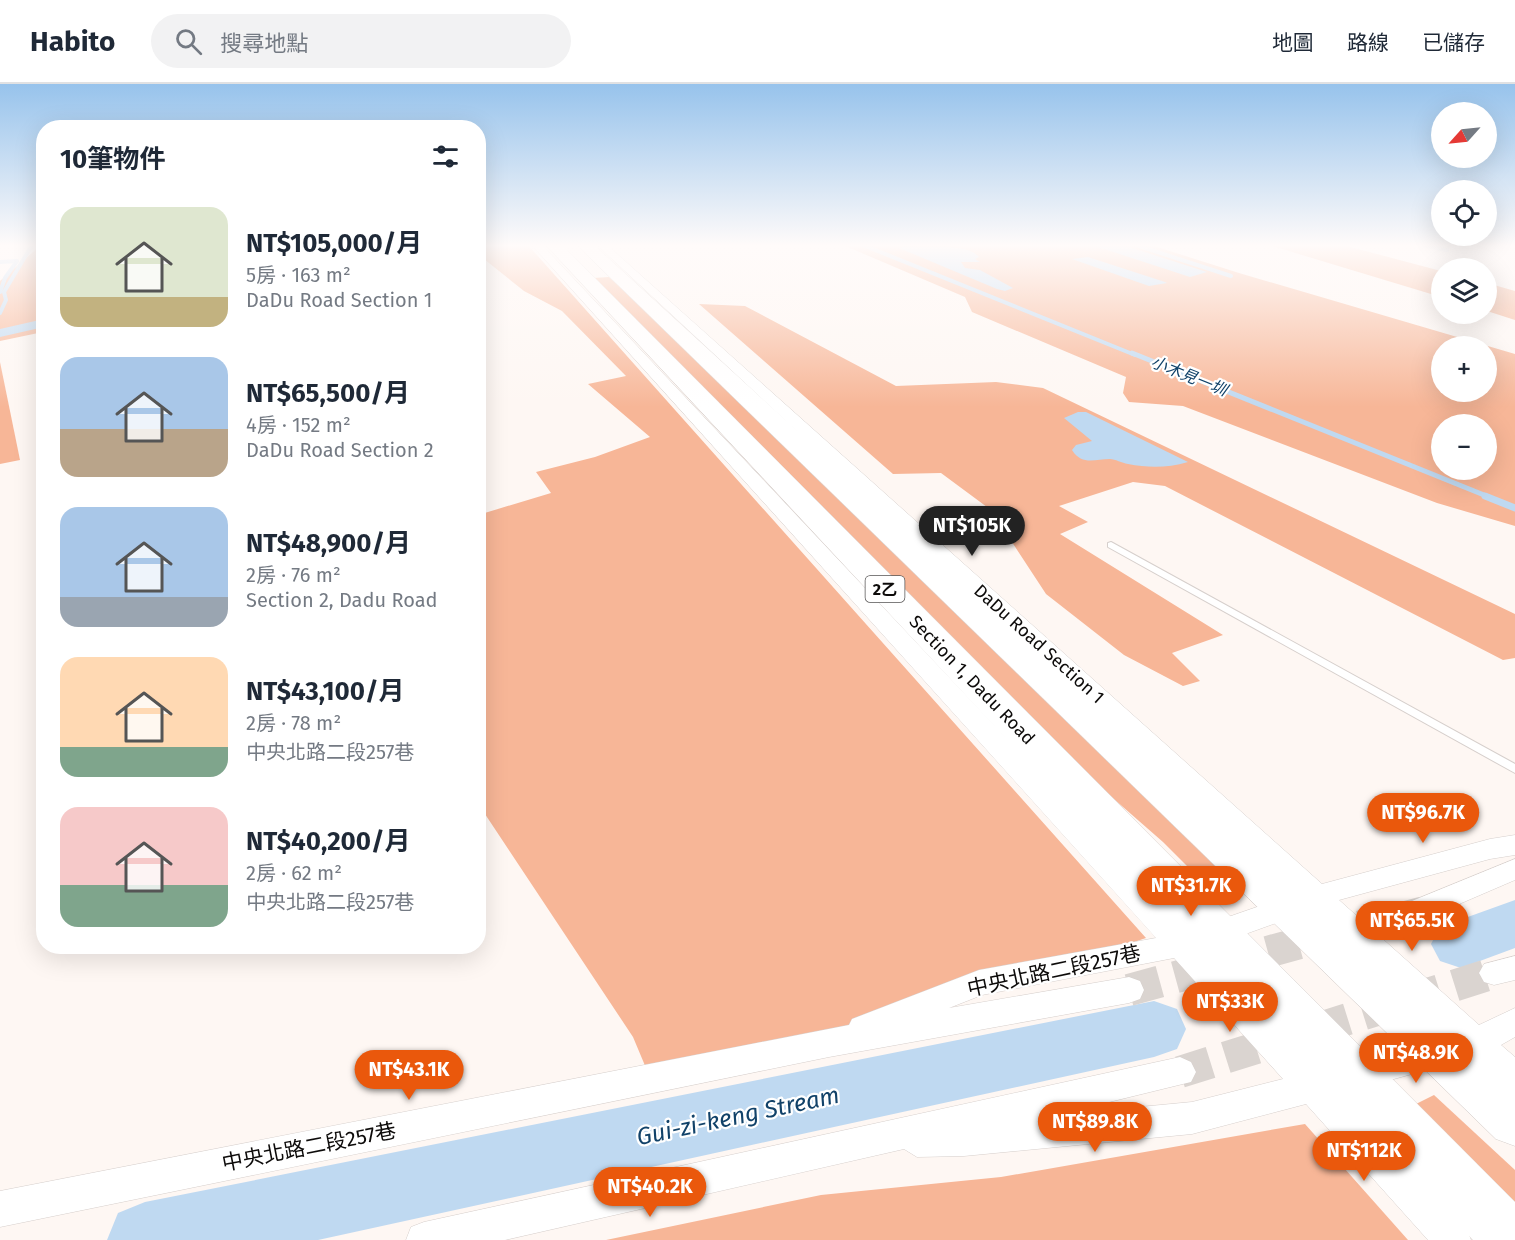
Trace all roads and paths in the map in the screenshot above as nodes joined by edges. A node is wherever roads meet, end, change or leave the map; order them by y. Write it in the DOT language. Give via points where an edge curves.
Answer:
graph roads {
  1 [pos="588,299"];
  2 [pos="604,299"];
  3 [pos="645,299"];
  4 [pos="661,299"];
  5 [pos="1111,545"];
  6 [pos="1515,770"];
  7 [pos="1515,845"];
  8 [pos="1515,869"];
  9 [pos="1315,898"];
  10 [pos="1422,909"];
  11 [pos="1199,939"];
  12 [pos="1129,990"];
  13 [pos="1483,1036"];
  14 [pos="829,1043"];
  15 [pos="1180,1072"];
  16 [pos="1515,1078"];
  17 [pos="1333,1082"];
  18 [pos="1515,1121"];
  19 [pos="865,1143"];
  20 [pos="0,1209"];
  21 [pos="424,1240"];
  22 [pos="1454,1240"];
  23 [pos="1512,1240"];
  1 -- 11 [label="street, Section 1, Dadu Road"];
  2 -- 11 [label="main road, Section 1, Dadu Road / 2乙"];
  3 -- 9 [label="main road, DaDu Road Section 1 / 2乙"];
  4 -- 9 [label="street, DaDu Road Section 1"];
  5 -- 6 [label="lane"];
  7 -- 9 [label="street, 中央北路二段257巷"];
  8 -- 10 [label="street"];
  9 -- 11 [label="street, 中央北路二段257巷"];
  9 -- 13 [label="main road, 2乙"];
  11 -- 14 [label="street, 中央北路二段257巷" via="979,983"];
  11 -- 17 [label="main road, 2乙"];
  12 -- 14 [label="street, 中央北路二段257巷"];
  13 -- 16 [label="street"];
  13 -- 17 [label="street"];
  13 -- 18 [label="main road, 2乙"];
  14 -- 20 [label="street, 中央北路二段257巷"];
  15 -- 19 [label="street"];
  17 -- 19 [label="street" via="1192,1118 964,1140"];
  17 -- 22 [label="street"];
  17 -- 23 [label="main road, 2乙"];
  19 -- 21 [label="street"];
}
